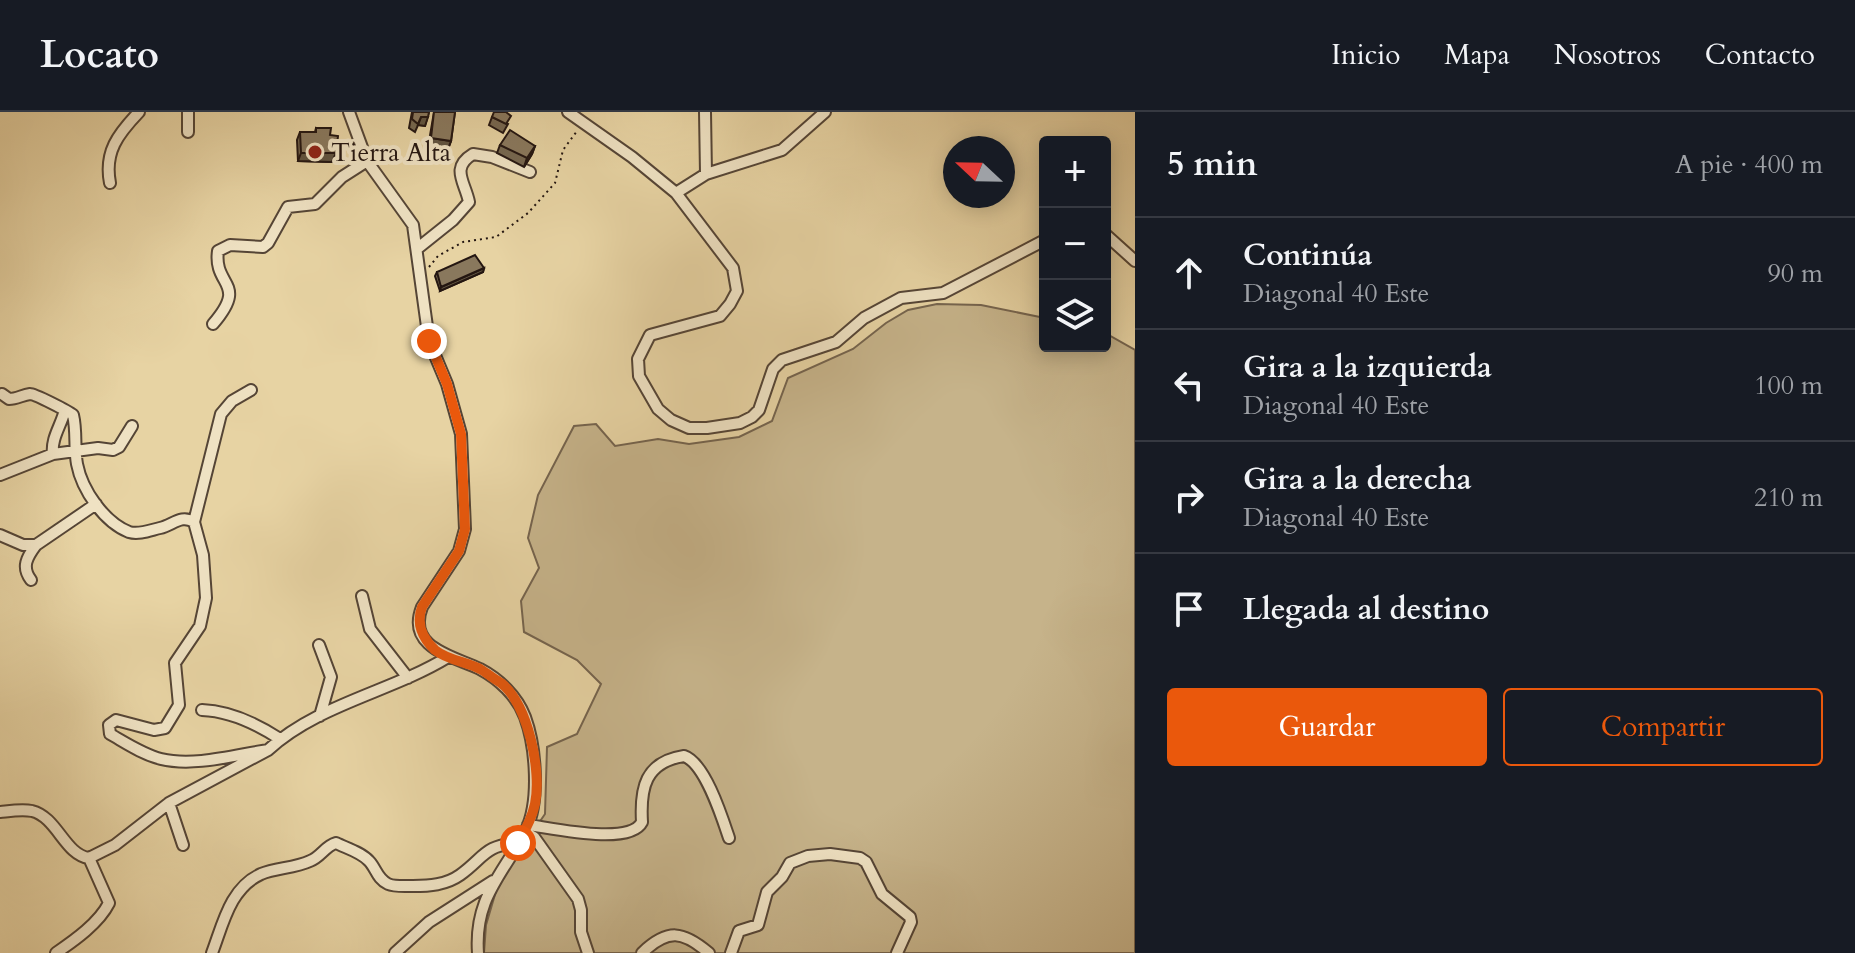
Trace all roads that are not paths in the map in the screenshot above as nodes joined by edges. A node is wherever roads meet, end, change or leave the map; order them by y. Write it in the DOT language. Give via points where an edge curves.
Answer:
graph roads {
  1 [pos="139,112"];
  2 [pos="188,112"];
  3 [pos="349,112"];
  4 [pos="568,112"];
  5 [pos="705,112"];
  6 [pos="825,112"];
  7 [pos="188,132"];
  8 [pos="367,161"];
  9 [pos="530,172"];
  10 [pos="706,174"];
  11 [pos="110,183"];
  12 [pos="676,193"];
  13 [pos="1111,239"];
  14 [pos="1039,243"];
  15 [pos="418,248"];
  16 [pos="1135,261"];
  17 [pos="213,324"];
  18 [pos="251,390"];
  19 [pos="2,394"];
  20 [pos="65,410"];
  21 [pos="132,426"];
  22 [pos="76,451"];
  23 [pos="53,454"];
  24 [pos="0,475"];
  25 [pos="96,504"];
  26 [pos="194,522"];
  27 [pos="0,535"];
  28 [pos="36,545"];
  29 [pos="31,580"];
  30 [pos="362,596"];
  31 [pos="319,645"];
  32 [pos="448,657"];
  33 [pos="408,678"];
  34 [pos="202,710"];
  35 [pos="320,716"];
  36 [pos="280,739"];
  37 [pos="268,750"];
  38 [pos="169,803"];
  39 [pos="0,812"];
  40 [pos="526,828"];
  41 [pos="729,838"];
  42 [pos="518,843"];
  43 [pos="183,845"];
  44 [pos="89,858"];
  45 [pos="494,879"];
  46 [pos="56,953"];
  47 [pos="212,953"];
  48 [pos="395,953"];
  49 [pos="478,953"];
  50 [pos="588,953"];
  51 [pos="642,953"];
  52 [pos="709,953"];
  53 [pos="731,953"];
  54 [pos="897,953"];
  1 -- 11 [label="street" via="114,144 107,166"];
  2 -- 7 [label="street"];
  3 -- 8 [label="street"];
  4 -- 12 [label="street"];
  5 -- 10 [label="street"];
  6 -- 10 [label="street" via="782,150"];
  8 -- 15 [label="street" via="413,225"];
  8 -- 17 [label="street" via="315,204 288,207 263,247 230,245 218,251 230,298"];
  9 -- 15 [label="street" via="492,157 473,154 464,160 461,178 469,202"];
  10 -- 12 [label="street"];
  12 -- 14 [label="street" via="733,268 737,291 720,316 650,335 638,359 639,376 658,409 689,428 726,426 752,417 782,360 836,342 864,318 901,298 943,293"];
  13 -- 16 [label="street"];
  15 -- 32 [label="street" via="429,341 461,434 465,478 465,529 459,551 418,616 424,637"];
  18 -- 26 [label="street" via="221,414"];
  19 -- 20 [label="street" via="9,399 33,394"];
  20 -- 22 [label="street" via="73,415"];
  20 -- 23 [label="street"];
  21 -- 22 [label="street" via="113,450"];
  22 -- 23 [label="street"];
  22 -- 25 [label="street" via="82,482"];
  23 -- 24 [label="street"];
  25 -- 26 [label="street" via="128,531 138,533 181,519"];
  25 -- 28 [label="street"];
  26 -- 37 [label="street" via="206,598 200,626 175,663 179,705 165,728 116,720 108,729 137,750 179,762"];
  27 -- 28 [label="street"];
  28 -- 29 [label="street" via="25,569"];
  30 -- 33 [label="street" via="370,629"];
  31 -- 35 [label="street" via="331,677"];
  32 -- 33 [label="street"];
  32 -- 40 [label="street" via="480,669 504,686 525,717 536,791"];
  33 -- 35 [label="street"];
  34 -- 36 [label="street" via="219,710"];
  35 -- 36 [label="street"];
  36 -- 37 [label="street"];
  37 -- 38 [label="street"];
  38 -- 43 [label="street"];
  38 -- 44 [label="street" via="115,845"];
  39 -- 44 [label="street" via="40,814 79,855"];
  40 -- 41 [label="street" via="633,832 642,822 641,795 648,777 656,767 684,756 694,762 710,790"];
  40 -- 42 [label="street"];
  40 -- 50 [label="street" via="578,899"];
  42 -- 45 [label="street"];
  42 -- 47 [label="street" via="500,844 440,885 413,886 390,885 378,877 370,861 336,843 330,845 312,861 260,874 245,885 228,909"];
  44 -- 46 [label="street" via="109,903"];
  45 -- 48 [label="street" via="429,922"];
  45 -- 49 [label="street" via="478,929"];
  51 -- 52 [label="street" via="677,934"];
  53 -- 54 [label="street" via="739,931 761,922 767,892 790,863 830,854 866,862 882,894 910,917"];
}
